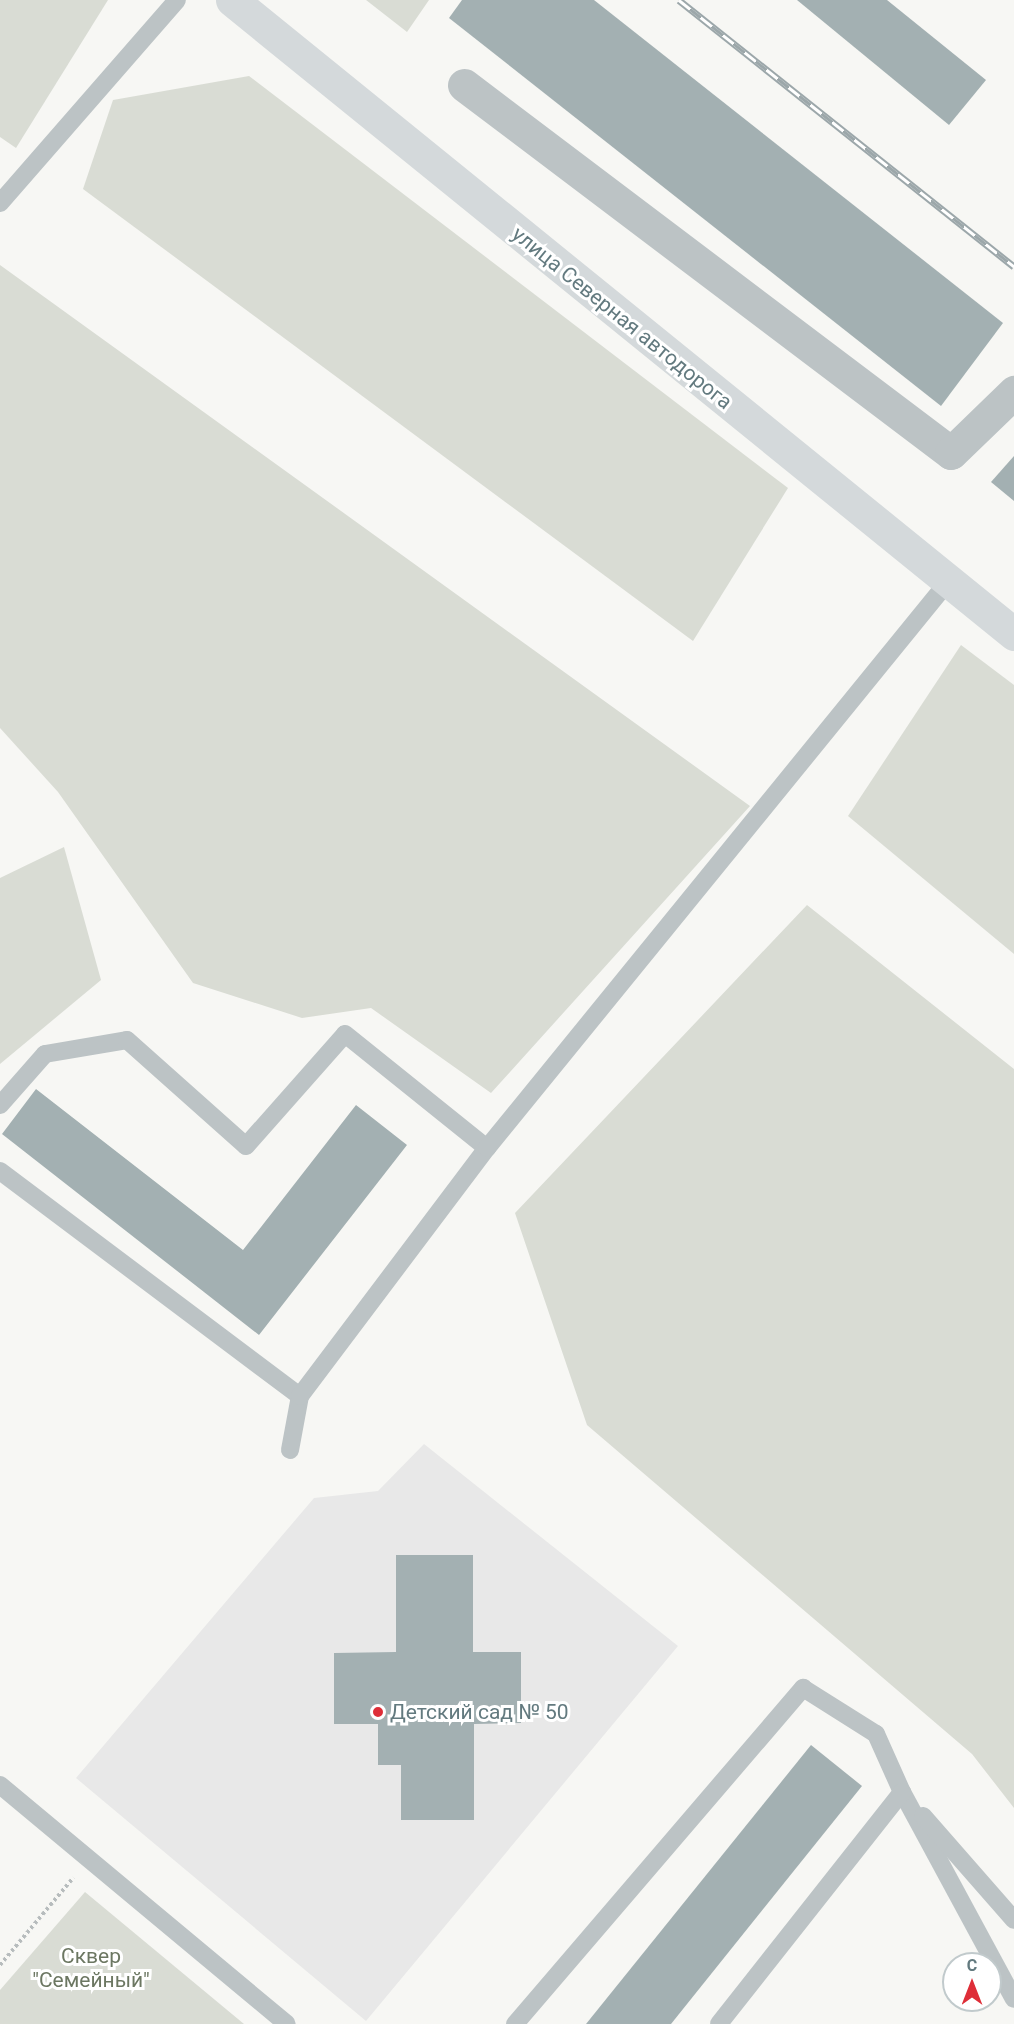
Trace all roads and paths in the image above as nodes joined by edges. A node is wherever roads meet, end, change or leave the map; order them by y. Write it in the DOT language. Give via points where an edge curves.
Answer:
graph roads {
  1 [pos="177,0"];
  2 [pos="232,0"];
  3 [pos="464,84"];
  4 [pos="0,203"];
  5 [pos="1014,392"];
  6 [pos="947,583"];
  7 [pos="1014,634"];
  8 [pos="0,1105"];
  9 [pos="488,1148"];
  10 [pos="0,1171"];
  11 [pos="300,1396"];
  12 [pos="290,1450"];
  13 [pos="0,1785"];
  14 [pos="902,1792"];
  15 [pos="90,1860"];
  16 [pos="1014,1920"];
  17 [pos="0,1965"];
  18 [pos="1014,1999"];
  19 [pos="276,2021"];
  20 [pos="515,2024"];
  21 [pos="719,2024"];
  1 -- 4 [label="lane"];
  2 -- 6 [label="main road, улица Северная автодорога"];
  3 -- 5 [label="street" via="951,453"];
  6 -- 7 [label="main road, улица Северная автодорога"];
  6 -- 9 [label="lane"];
  8 -- 9 [label="lane" via="45,1054 127,1040 246,1146 345,1034"];
  9 -- 11 [label="lane"];
  10 -- 11 [label="lane"];
  11 -- 12 [label="lane"];
  13 -- 15 [label="lane"];
  14 -- 16 [label="lane"];
  14 -- 18 [label="lane"];
  14 -- 20 [label="lane" via="876,1734 803,1688"];
  14 -- 21 [label="lane"];
  15 -- 17 [label="path"];
  15 -- 19 [label="lane"];
}
